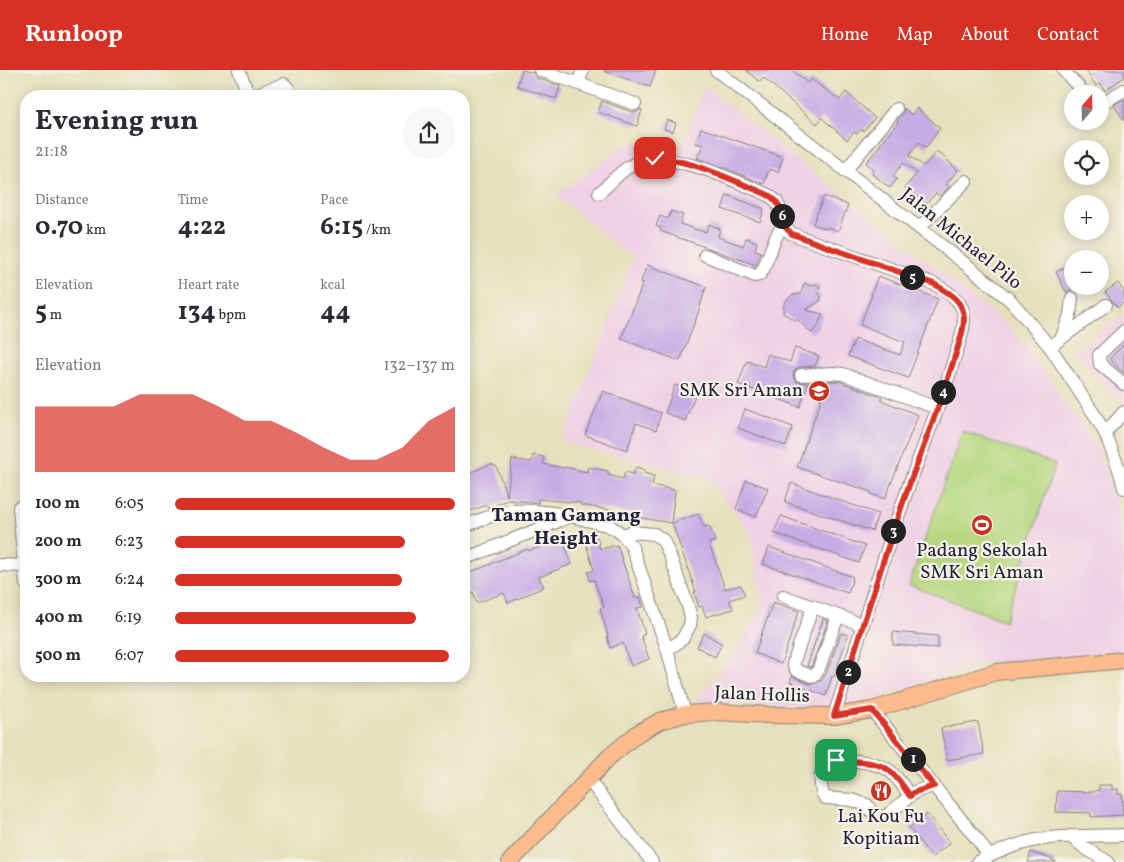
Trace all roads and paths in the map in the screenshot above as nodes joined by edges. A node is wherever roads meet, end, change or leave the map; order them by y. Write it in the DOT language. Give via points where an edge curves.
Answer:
graph roads {
  1 [pos="239,70"];
  2 [pos="540,70"];
  3 [pos="583,70"];
  4 [pos="716,70"];
  5 [pos="1063,70"];
  6 [pos="578,83"];
  7 [pos="1077,85"];
  8 [pos="247,90"];
  9 [pos="267,90"];
  10 [pos="288,90"];
  11 [pos="1124,90"];
  12 [pos="1109,99"];
  13 [pos="635,104"];
  14 [pos="896,109"];
  15 [pos="845,171"];
  16 [pos="966,181"];
  17 [pos="599,193"];
  18 [pos="784,222"];
  19 [pos="919,228"];
  20 [pos="705,255"];
  21 [pos="1072,298"];
  22 [pos="1106,305"];
  23 [pos="1124,331"];
  24 [pos="1062,337"];
  25 [pos="1050,347"];
  26 [pos="801,375"];
  27 [pos="1124,384"];
  28 [pos="938,408"];
  29 [pos="1124,412"];
  30 [pos="1105,432"];
  31 [pos="1124,488"];
  32 [pos="572,516"];
  33 [pos="470,524"];
  34 [pos="622,535"];
  35 [pos="470,557"];
  36 [pos="0,565"];
  37 [pos="20,566"];
  38 [pos="783,596"];
  39 [pos="813,606"];
  40 [pos="838,616"];
  41 [pos="863,625"];
  42 [pos="667,649"];
  43 [pos="1124,660"];
  44 [pos="872,710"];
  45 [pos="685,714"];
  46 [pos="834,716"];
  47 [pos="588,779"];
  48 [pos="934,786"];
  49 [pos="910,796"];
  50 [pos="1124,835"];
  51 [pos="1070,836"];
  52 [pos="983,859"];
  53 [pos="510,862"];
  54 [pos="652,862"];
  55 [pos="1108,862"];
  1 -- 8 [label="street"];
  2 -- 6 [label="street"];
  3 -- 6 [label="street"];
  4 -- 15 [label="street, Jalan Michael Pilo"];
  5 -- 7 [label="street"];
  6 -- 13 [label="street"];
  9 -- 10 [label="street" via="284,84"];
  11 -- 12 [label="street"];
  14 -- 15 [label="street"];
  15 -- 19 [label="street, Jalan Michael Pilo"];
  16 -- 19 [label="street"];
  17 -- 18 [label="street" via="630,166 655,158 671,159 770,196 779,206"];
  18 -- 20 [label="street" via="759,276"];
  18 -- 28 [label="street" via="790,232 800,237 934,284 957,299 963,308 963,330"];
  19 -- 25 [label="street, Jalan Michael Pilo" via="1011,301"];
  21 -- 24 [label="street"];
  22 -- 24 [label="street"];
  23 -- 27 [label="street" via="1099,355 1100,364"];
  24 -- 25 [label="street"];
  25 -- 30 [label="street, Jalan Michael Pilo"];
  26 -- 28 [label="street" via="843,374"];
  28 -- 41 [label="street" via="900,510"];
  29 -- 30 [label="street"];
  30 -- 31 [label="street, Jalan Michael Pilo"];
  32 -- 33 [label="street" via="510,511"];
  32 -- 34 [label="street" via="613,528"];
  32 -- 35 [label="street"];
  34 -- 42 [label="street" via="632,547"];
  34 -- 42 [label="street" via="633,532 654,534 663,540 670,556 691,618 683,638"];
  36 -- 37 [label="street"];
  38 -- 39 [label="street"];
  39 -- 40 [label="street"];
  39 -- 40 [label="street" via="793,664 796,670 811,676 818,671"];
  40 -- 41 [label="street"];
  41 -- 46 [label="street"];
  42 -- 45 [label="street"];
  43 -- 44 [label="main road, Jalan Hollis" via="996,672"];
  44 -- 46 [label="main road, Jalan Hollis"];
  44 -- 48 [label="street"];
  45 -- 46 [label="main road, Jalan Hollis"];
  45 -- 47 [label="main road, Jalan Hollis" via="660,721 638,733"];
  47 -- 53 [label="main road, Jalan Hollis"];
  47 -- 54 [label="street"];
  48 -- 49 [label="street"];
  48 -- 52 [label="street" via="977,839"];
  49 -- 49 [label="street" via="885,817 878,816 867,805 825,798 820,775 828,761 873,764 888,770"];
  50 -- 51 [label="street"];
  51 -- 52 [label="street" via="1041,839"];
  51 -- 55 [label="street"];
}
